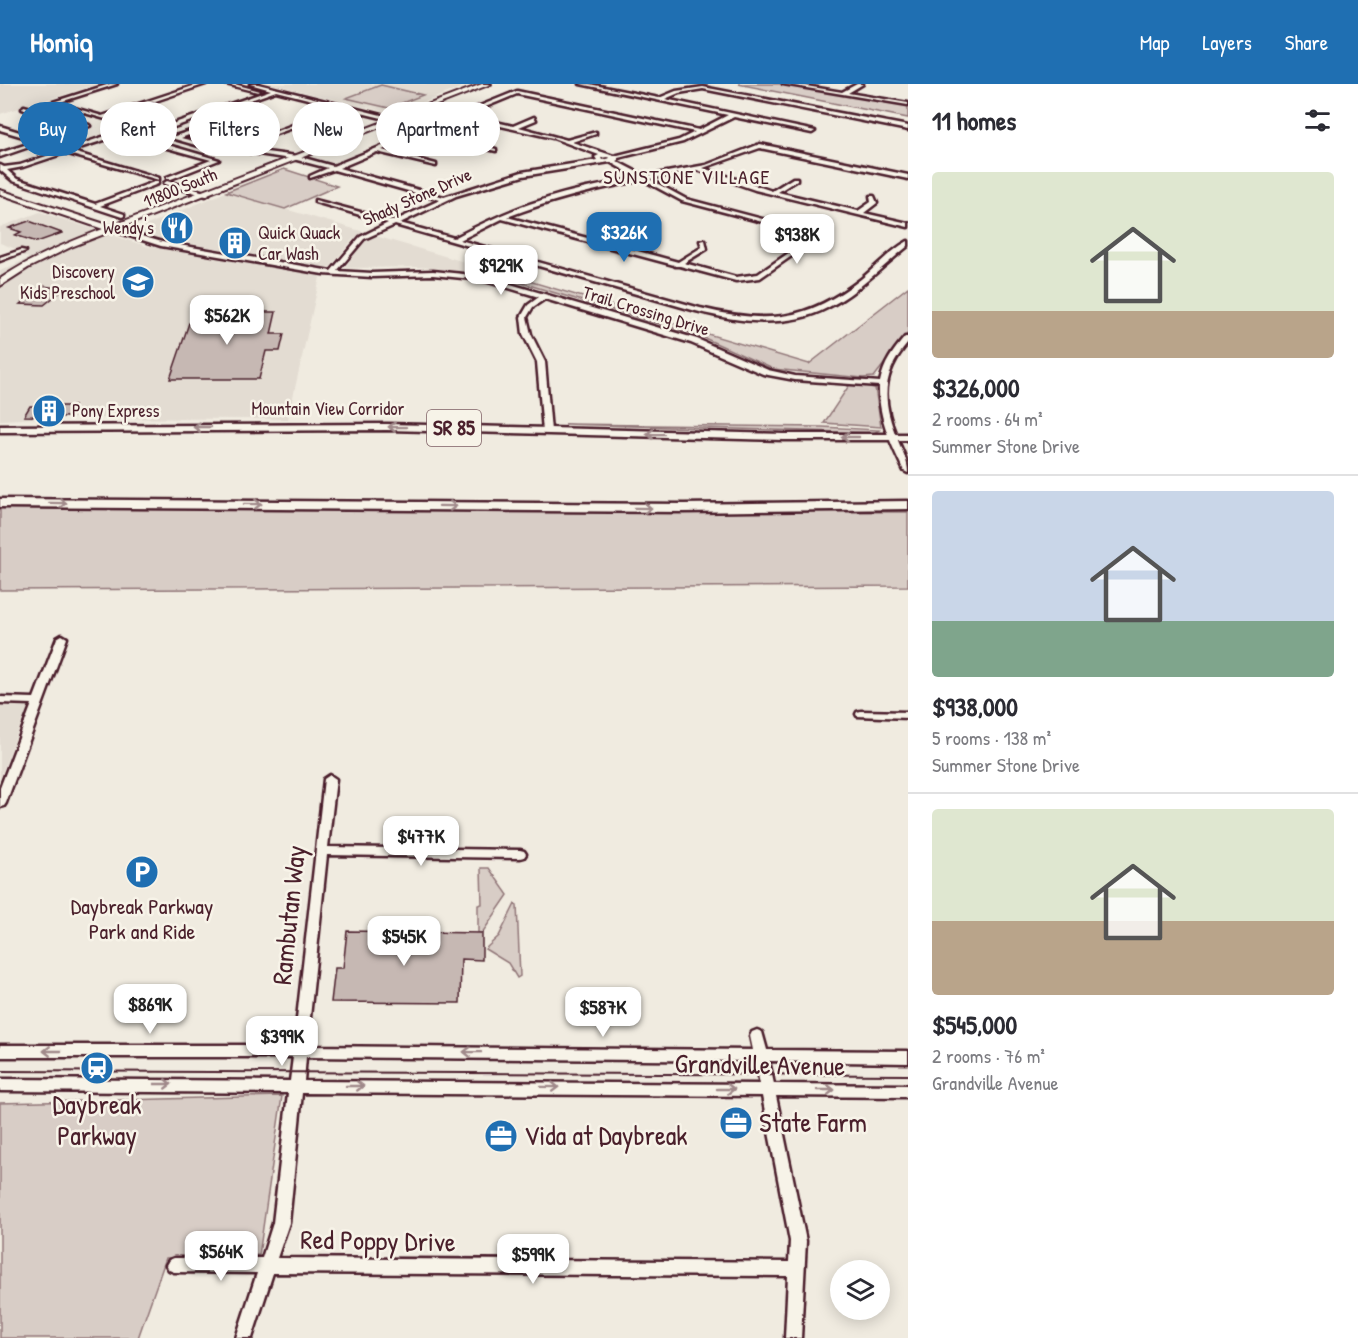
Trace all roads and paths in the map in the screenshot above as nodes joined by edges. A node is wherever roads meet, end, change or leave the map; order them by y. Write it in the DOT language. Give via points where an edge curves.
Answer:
graph roads {
  1 [pos="115,84"];
  2 [pos="204,84"];
  3 [pos="228,84"];
  4 [pos="252,84"];
  5 [pos="475,84"];
  6 [pos="488,84"];
  7 [pos="582,84"];
  8 [pos="616,84"];
  9 [pos="785,84"];
  10 [pos="861,84"];
  11 [pos="466,86"];
  12 [pos="605,89"];
  13 [pos="276,90"];
  14 [pos="267,93"];
  15 [pos="842,94"];
  16 [pos="659,100"];
  17 [pos="149,102"];
  18 [pos="241,102"];
  19 [pos="325,102"];
  20 [pos="426,102"];
  21 [pos="434,102"];
  22 [pos="436,102"];
  23 [pos="493,102"];
  24 [pos="907,103"];
  25 [pos="100,116"];
  26 [pos="733,116"];
  27 [pos="534,119"];
  28 [pos="189,120"];
  29 [pos="177,124"];
  30 [pos="500,124"];
  31 [pos="376,126"];
  32 [pos="515,127"];
  33 [pos="0,128"];
  34 [pos="908,128"];
  35 [pos="812,131"];
  36 [pos="702,132"];
  37 [pos="18,133"];
  38 [pos="594,133"];
  39 [pos="569,141"];
  40 [pos="18,149"];
  41 [pos="177,149"];
  42 [pos="376,150"];
  43 [pos="0,155"];
  44 [pos="280,155"];
  45 [pos="49,156"];
  46 [pos="78,156"];
  47 [pos="400,156"];
  48 [pos="297,158"];
  49 [pos="601,158"];
  50 [pos="614,159"];
  51 [pos="434,165"];
  52 [pos="2,168"];
  53 [pos="334,168"];
  54 [pos="699,169"];
  55 [pos="312,177"];
  56 [pos="908,177"];
  57 [pos="643,179"];
  58 [pos="795,179"];
  59 [pos="157,181"];
  60 [pos="168,181"];
  61 [pos="0,192"];
  62 [pos="773,193"];
  63 [pos="206,194"];
  64 [pos="872,197"];
  65 [pos="444,199"];
  66 [pos="317,201"];
  67 [pos="95,206"];
  68 [pos="859,213"];
  69 [pos="122,214"];
  70 [pos="626,216"];
  71 [pos="501,217"];
  72 [pos="393,223"];
  73 [pos="908,225"];
  74 [pos="114,230"];
  75 [pos="453,241"];
  76 [pos="591,241"];
  77 [pos="703,241"];
  78 [pos="908,243"];
  79 [pos="23,251"];
  80 [pos="895,253"];
  81 [pos="905,255"];
  82 [pos="0,259"];
  83 [pos="677,265"];
  84 [pos="332,273"];
  85 [pos="0,283"];
  86 [pos="0,294"];
  87 [pos="545,296"];
  88 [pos="767,319"];
  89 [pos="771,329"];
  90 [pos="908,339"];
  91 [pos="883,384"];
  92 [pos="0,429"];
  93 [pos="547,431"];
  94 [pos="892,437"];
  95 [pos="908,437"];
  96 [pos="908,471"];
  97 [pos="0,503"];
  98 [pos="908,505"];
  99 [pos="62,638"];
  100 [pos="0,700"];
  101 [pos="38,700"];
  102 [pos="861,714"];
  103 [pos="908,715"];
  104 [pos="330,779"];
  105 [pos="0,803"];
  106 [pos="322,851"];
  107 [pos="520,854"];
  108 [pos="757,1036"];
  109 [pos="0,1051"];
  110 [pos="300,1051"];
  111 [pos="761,1056"];
  112 [pos="908,1057"];
  113 [pos="0,1085"];
  114 [pos="296,1085"];
  115 [pos="768,1089"];
  116 [pos="908,1090"];
  117 [pos="174,1264"];
  118 [pos="269,1265"];
  119 [pos="797,1269"];
  120 [pos="244,1338"];
  121 [pos="793,1338"];
  1 -- 25 [label="street" via="52,104"];
  2 -- 17 [label="street"];
  3 -- 14 [label="street"];
  4 -- 13 [label="street"];
  5 -- 11 [label="main road, 11800 South"];
  5 -- 21 [label="main road"];
  6 -- 22 [label="main road, 11800 South"];
  7 -- 12 [label="street"];
  8 -- 12 [label="street"];
  9 -- 15 [label="street"];
  10 -- 15 [label="street"];
  11 -- 20 [label="main road, 11800 South"];
  12 -- 16 [label="street"];
  13 -- 14 [label="street"];
  13 -- 19 [label="street"];
  14 -- 18 [label="street"];
  15 -- 24 [label="street"];
  16 -- 26 [label="street"];
  16 -- 34 [label="street" via="705,88"];
  23 -- 36 [label="street" via="517,92"];
  26 -- 35 [label="street"];
  26 -- 36 [label="street"];
  27 -- 32 [label="street"];
  28 -- 29 [label="street"];
  30 -- 32 [label="street"];
  31 -- 48 [label="main road, 11800 South"];
  32 -- 39 [label="street"];
  33 -- 37 [label="street"];
  36 -- 50 [label="street"];
  38 -- 39 [label="street"];
  39 -- 49 [label="street"];
  40 -- 43 [label="street"];
  41 -- 60 [label="street" via="216,160"];
  42 -- 53 [label="street"];
  44 -- 48 [label="street"];
  45 -- 52 [label="street"];
  46 -- 59 [label="street"];
  47 -- 51 [label="street"];
  48 -- 53 [label="street"];
  48 -- 63 [label="main road, 11800 South"];
  49 -- 50 [label="street"];
  49 -- 65 [label="street, Shady Stone Drive" via="512,176"];
  50 -- 57 [label="street"];
  52 -- 67 [label="street" via="15,180"];
  53 -- 55 [label="street"];
  53 -- 65 [label="street"];
  54 -- 56 [label="street" via="762,146"];
  54 -- 57 [label="street"];
  54 -- 62 [label="street"];
  57 -- 71 [label="street" via="561,196"];
  57 -- 83 [label="street" via="692,203 816,235 754,278 730,279"];
  58 -- 62 [label="street"];
  59 -- 60 [label="street"];
  59 -- 67 [label="street"];
  60 -- 63 [label="street"];
  61 -- 74 [label="main road"];
  62 -- 68 [label="street"];
  63 -- 74 [label="main road, 11800 South"];
  64 -- 68 [label="street" via="874,202"];
  65 -- 72 [label="street, Shady Stone Drive"];
  66 -- 72 [label="street"];
  67 -- 69 [label="street"];
  68 -- 73 [label="street"];
  70 -- 76 [label="street" via="624,223"];
  71 -- 75 [label="street"];
  71 -- 76 [label="street"];
  72 -- 75 [label="street"];
  72 -- 84 [label="street, Shady Stone Drive" via="359,239"];
  74 -- 84 [label="street, Trail Crossing Drive" via="161,244"];
  74 -- 85 [label="main road" via="41,257"];
  74 -- 86 [label="main road" via="32,269"];
  75 -- 88 [label="street" via="706,312"];
  76 -- 83 [label="street"];
  77 -- 83 [label="street" via="705,248"];
  78 -- 80 [label="street"];
  79 -- 82 [label="street"];
  80 -- 81 [label="street"];
  80 -- 88 [label="street" via="821,308"];
  84 -- 87 [label="street, Trail Crossing Drive" via="448,274"];
  87 -- 91 [label="street, Trail Crossing Drive" via="701,343 766,372"];
  87 -- 93 [label="street" via="530,306 524,317 527,334 541,362"];
  88 -- 89 [label="street"];
  90 -- 91 [label="street" via="889,364"];
  91 -- 94 [label="street" via="883,410"];
  93 -- 92 [label="highway, Mountain View Corridor / SR 85, one-way" via="387,427"];
  94 -- 93 [label="highway, Mountain View Corridor / SR 85, one-way"];
  94 -- 95 [label="highway, Mountain View Corridor / SR 85"];
  94 -- 96 [label="street"];
  97 -- 98 [label="highway, one-way" via="684,508"];
  99 -- 101 [label="street"];
  100 -- 101 [label="street"];
  101 -- 105 [label="street"];
  102 -- 103 [label="street"];
  104 -- 106 [label="street, Rambutan Way"];
  106 -- 107 [label="street"];
  106 -- 110 [label="street, Rambutan Way"];
  108 -- 111 [label="street"];
  110 -- 109 [label="street, Grandville Avenue, one-way"];
  111 -- 110 [label="street, Grandville Avenue, one-way"];
  110 -- 114 [label="street, Rambutan Way"];
  111 -- 112 [label="street, Grandville Avenue"];
  111 -- 115 [label="street"];
  113 -- 114 [label="street, Grandville Avenue, one-way"];
  114 -- 115 [label="street, Grandville Avenue, one-way"];
  114 -- 118 [label="street, Rambutan Way" via="281,1223"];
  115 -- 116 [label="street, Grandville Avenue, one-way"];
  115 -- 119 [label="street" via="798,1241"];
  117 -- 118 [label="street, Red Poppy Drive"];
  118 -- 119 [label="street, Red Poppy Drive"];
  118 -- 120 [label="street, Rambutan Way"];
  119 -- 121 [label="street"];
}
